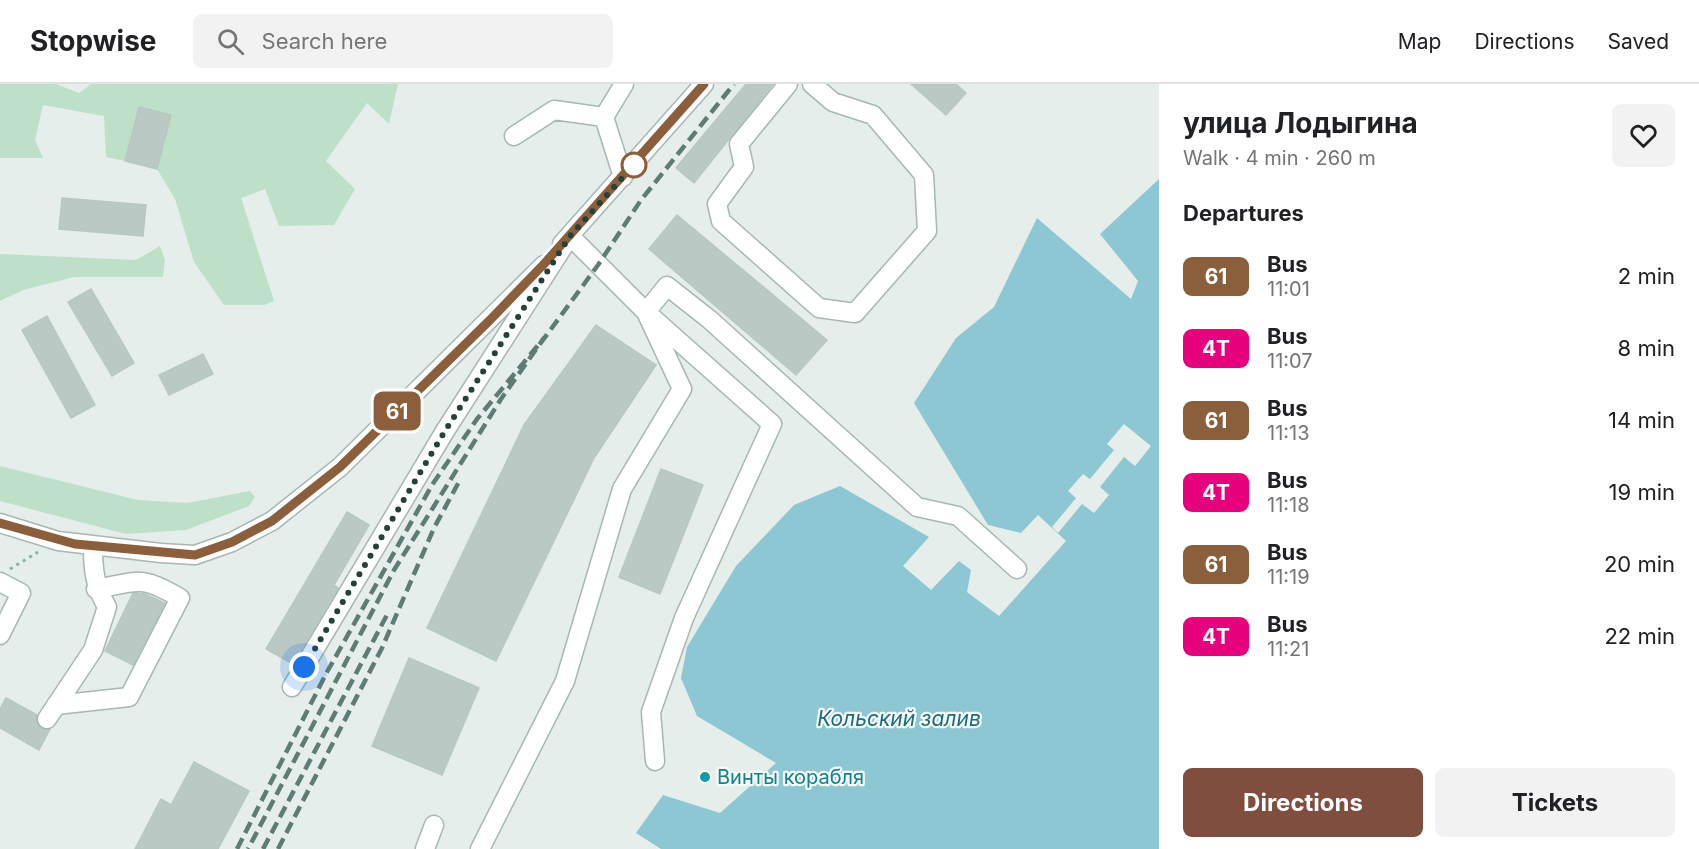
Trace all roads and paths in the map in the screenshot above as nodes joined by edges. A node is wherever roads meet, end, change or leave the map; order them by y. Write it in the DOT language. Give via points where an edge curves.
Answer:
graph roads {
  1 [pos="624,84"];
  2 [pos="704,84"];
  3 [pos="788,84"];
  4 [pos="812,84"];
  5 [pos="604,117"];
  6 [pos="514,136"];
  7 [pos="623,177"];
  8 [pos="570,236"];
  9 [pos="646,312"];
  10 [pos="0,523"];
  11 [pos="58,541"];
  12 [pos="93,547"];
  13 [pos="1017,569"];
  14 [pos="2,578"];
  15 [pos="96,589"];
  16 [pos="0,635"];
  17 [pos="292,687"];
  18 [pos="655,761"];
  19 [pos="434,825"];
  20 [pos="425,849"];
  21 [pos="480,849"];
  1 -- 5 [label="street"];
  2 -- 7 [label="street"];
  3 -- 4 [label="street" via="739,144 744,167 717,204 721,221 819,308 855,313 927,231 924,175 873,115 833,102"];
  5 -- 6 [label="street" via="554,110"];
  5 -- 7 [label="street"];
  7 -- 8 [label="street"];
  8 -- 9 [label="street"];
  8 -- 12 [label="street" via="340,467 272,521 232,542 195,555"];
  8 -- 17 [label="street" via="445,431"];
  9 -- 13 [label="street" via="667,286 709,319 917,507 958,516"];
  9 -- 18 [label="street" via="772,424 684,618 651,712"];
  9 -- 21 [label="street" via="682,388 622,489 565,681"];
  10 -- 11 [label="street"];
  11 -- 12 [label="street"];
  11 -- 14 [label="path"];
  12 -- 15 [label="street"];
  14 -- 16 [label="street" via="21,593"];
  15 -- 15 [label="street" via="107,607 93,650 52,712 129,697 180,598 154,583 139,580"];
  19 -- 20 [label="street"];
}
